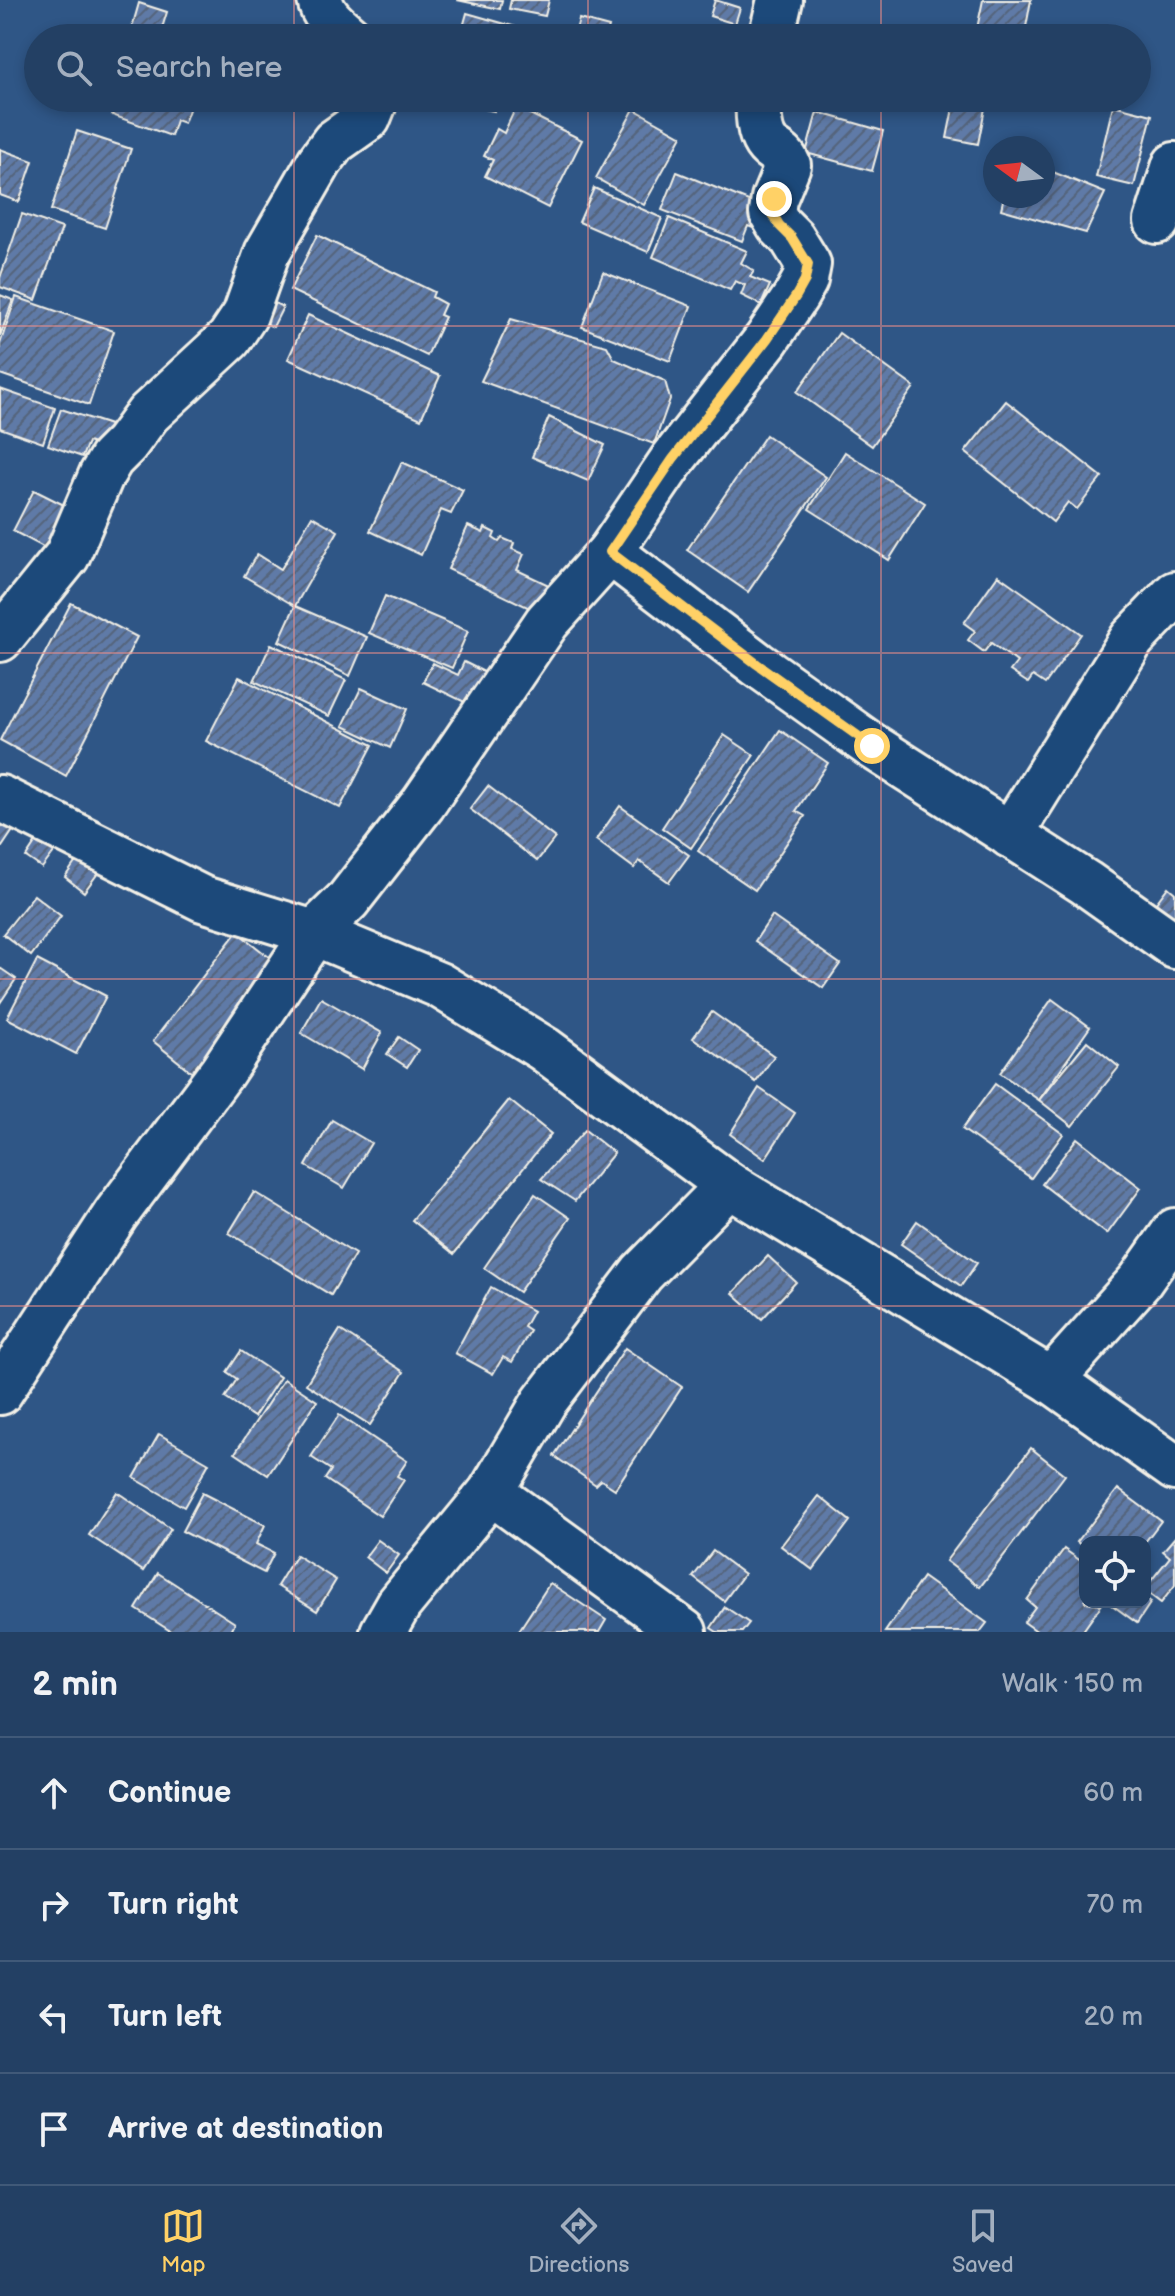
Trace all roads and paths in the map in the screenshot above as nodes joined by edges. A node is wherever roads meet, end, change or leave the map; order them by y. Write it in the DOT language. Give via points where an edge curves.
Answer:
graph roads {
  1 [pos="320,0"];
  2 [pos="780,0"];
  3 [pos="333,24"];
  4 [pos="774,24"];
  5 [pos="370,112"];
  6 [pos="760,112"];
  7 [pos="1175,165"];
  8 [pos="1157,221"];
  9 [pos="610,552"];
  10 [pos="1175,594"];
  11 [pos="0,639"];
  12 [pos="0,798"];
  13 [pos="1010,835"];
  14 [pos="314,933"];
  15 [pos="1175,946"];
  16 [pos="729,1185"];
  17 [pos="1175,1231"];
  18 [pos="1051,1380"];
  19 [pos="0,1392"];
  20 [pos="1175,1468"];
  21 [pos="491,1492"];
  22 [pos="383,1632"];
  23 [pos="684,1632"];
  1 -- 3 [label="street"];
  2 -- 4 [label="street"];
  5 -- 11 [label="street" via="320,161 267,253 245,315 229,339 148,414 111,459 67,556"];
  6 -- 9 [label="street" via="767,146 788,165 772,213 808,264 805,280"];
  7 -- 8 [label="street"];
  9 -- 13 [label="street" via="846,728"];
  9 -- 14 [label="street" via="547,622 423,804 348,900"];
  10 -- 13 [label="street" via="1132,639"];
  12 -- 14 [label="street" via="203,899"];
  13 -- 15 [label="street"];
  14 -- 16 [label="street" via="439,985 544,1049"];
  14 -- 19 [label="street" via="222,1072 116,1214"];
  16 -- 18 [label="street"];
  16 -- 21 [label="street" via="642,1273 544,1402"];
  17 -- 18 [label="street" via="1140,1281"];
  18 -- 20 [label="street"];
  21 -- 22 [label="street" via="399,1604"];
  21 -- 23 [label="street"];
}
